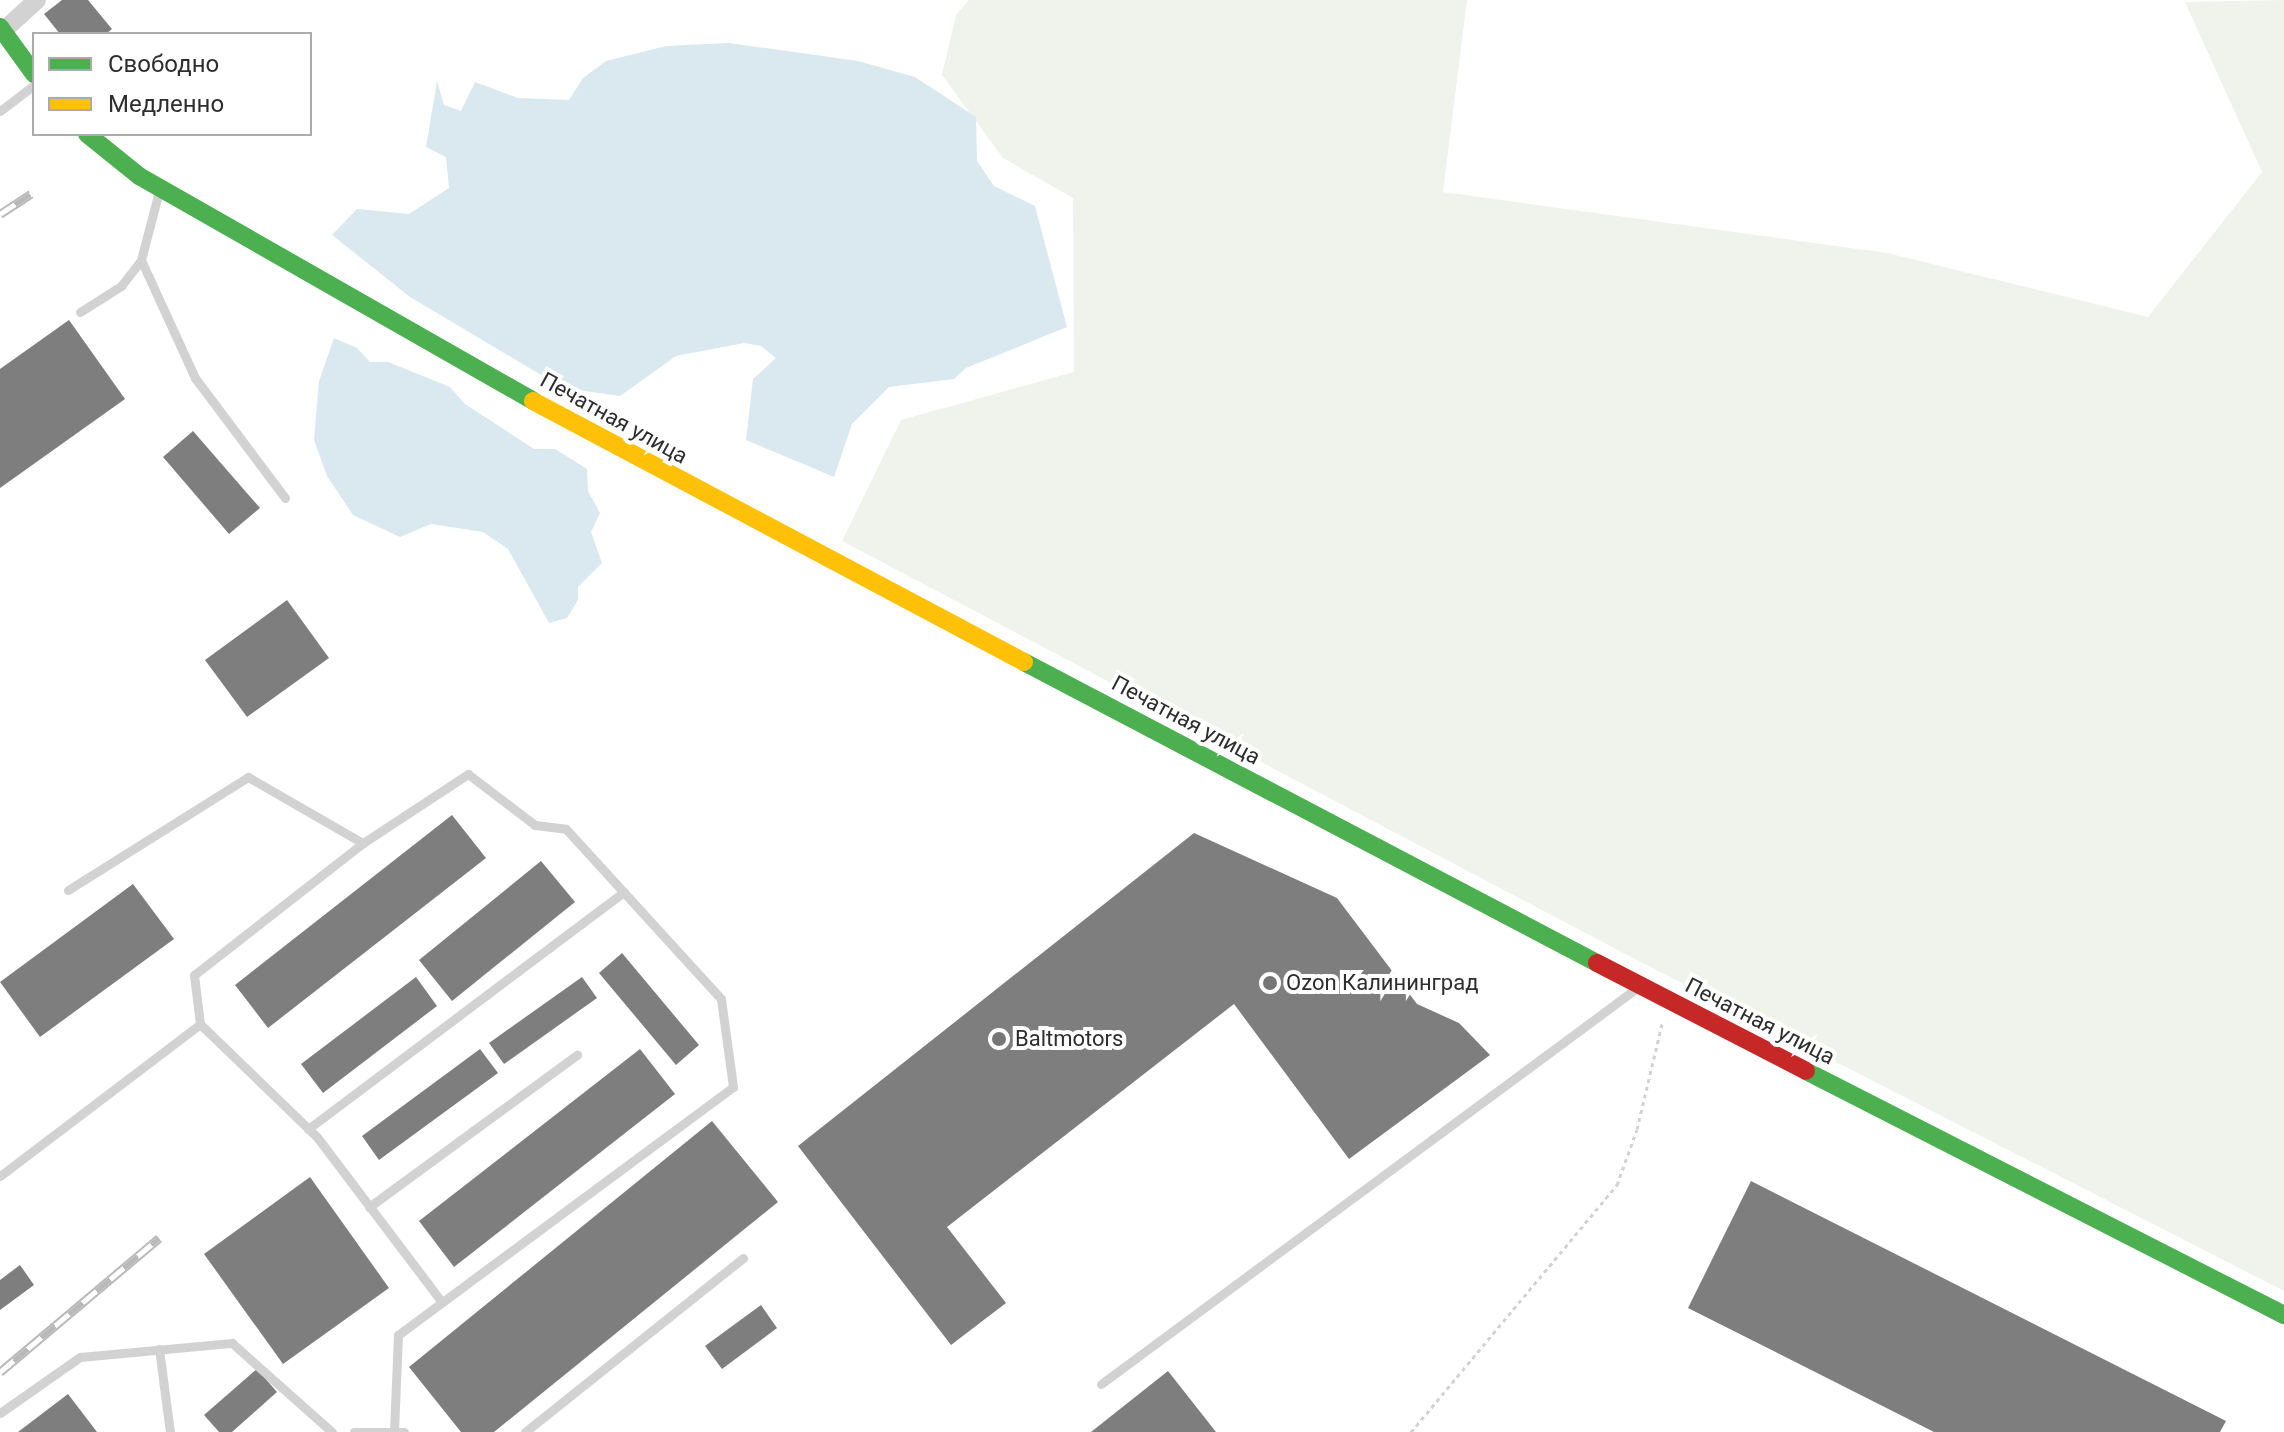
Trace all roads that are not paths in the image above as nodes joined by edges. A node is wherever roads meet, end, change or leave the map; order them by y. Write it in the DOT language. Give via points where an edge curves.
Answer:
graph roads {
  1 [pos="37,0"];
  2 [pos="2,29"];
  3 [pos="32,71"];
  4 [pos="32,87"];
  5 [pos="0,111"];
  6 [pos="89,136"];
  7 [pos="160,188"];
  8 [pos="141,260"];
  9 [pos="80,312"];
  10 [pos="285,498"];
  11 [pos="363,843"];
  12 [pos="68,890"];
  13 [pos="624,892"];
  14 [pos="1640,986"];
  15 [pos="200,1024"];
  16 [pos="577,1055"];
  17 [pos="308,1129"];
  18 [pos="0,1176"];
  19 [pos="369,1207"];
  20 [pos="743,1258"];
  21 [pos="442,1302"];
  22 [pos="2284,1315"];
  23 [pos="159,1349"];
  24 [pos="1101,1384"];
  25 [pos="0,1413"];
  26 [pos="399,1430"];
  27 [pos="170,1432"];
  28 [pos="332,1432"];
  29 [pos="354,1432"];
  30 [pos="525,1432"];
  1 -- 2 [label="street"];
  2 -- 3 [label="street"];
  4 -- 5 [label="lane"];
  6 -- 7 [label="street, Печатная улица" via="103,152"];
  7 -- 8 [label="lane"];
  7 -- 14 [label="street, Печатная улица" via="594,436"];
  8 -- 9 [label="lane" via="121,286"];
  8 -- 10 [label="lane" via="195,378"];
  11 -- 12 [label="lane" via="248,777"];
  11 -- 13 [label="lane" via="468,774 535,825 566,829"];
  11 -- 15 [label="lane" via="194,975"];
  13 -- 17 [label="lane"];
  13 -- 21 [label="lane" via="721,999 733,1087"];
  14 -- 22 [label="street, Печатная улица"];
  14 -- 24 [label="lane"];
  15 -- 17 [label="lane"];
  15 -- 18 [label="lane"];
  16 -- 19 [label="lane"];
  17 -- 19 [label="lane"];
  19 -- 21 [label="lane"];
  20 -- 30 [label="lane"];
  21 -- 26 [label="lane" via="398,1335"];
  23 -- 25 [label="lane" via="80,1357"];
  23 -- 27 [label="lane"];
  23 -- 28 [label="lane" via="232,1343"];
  26 -- 29 [label="lane"];
}
